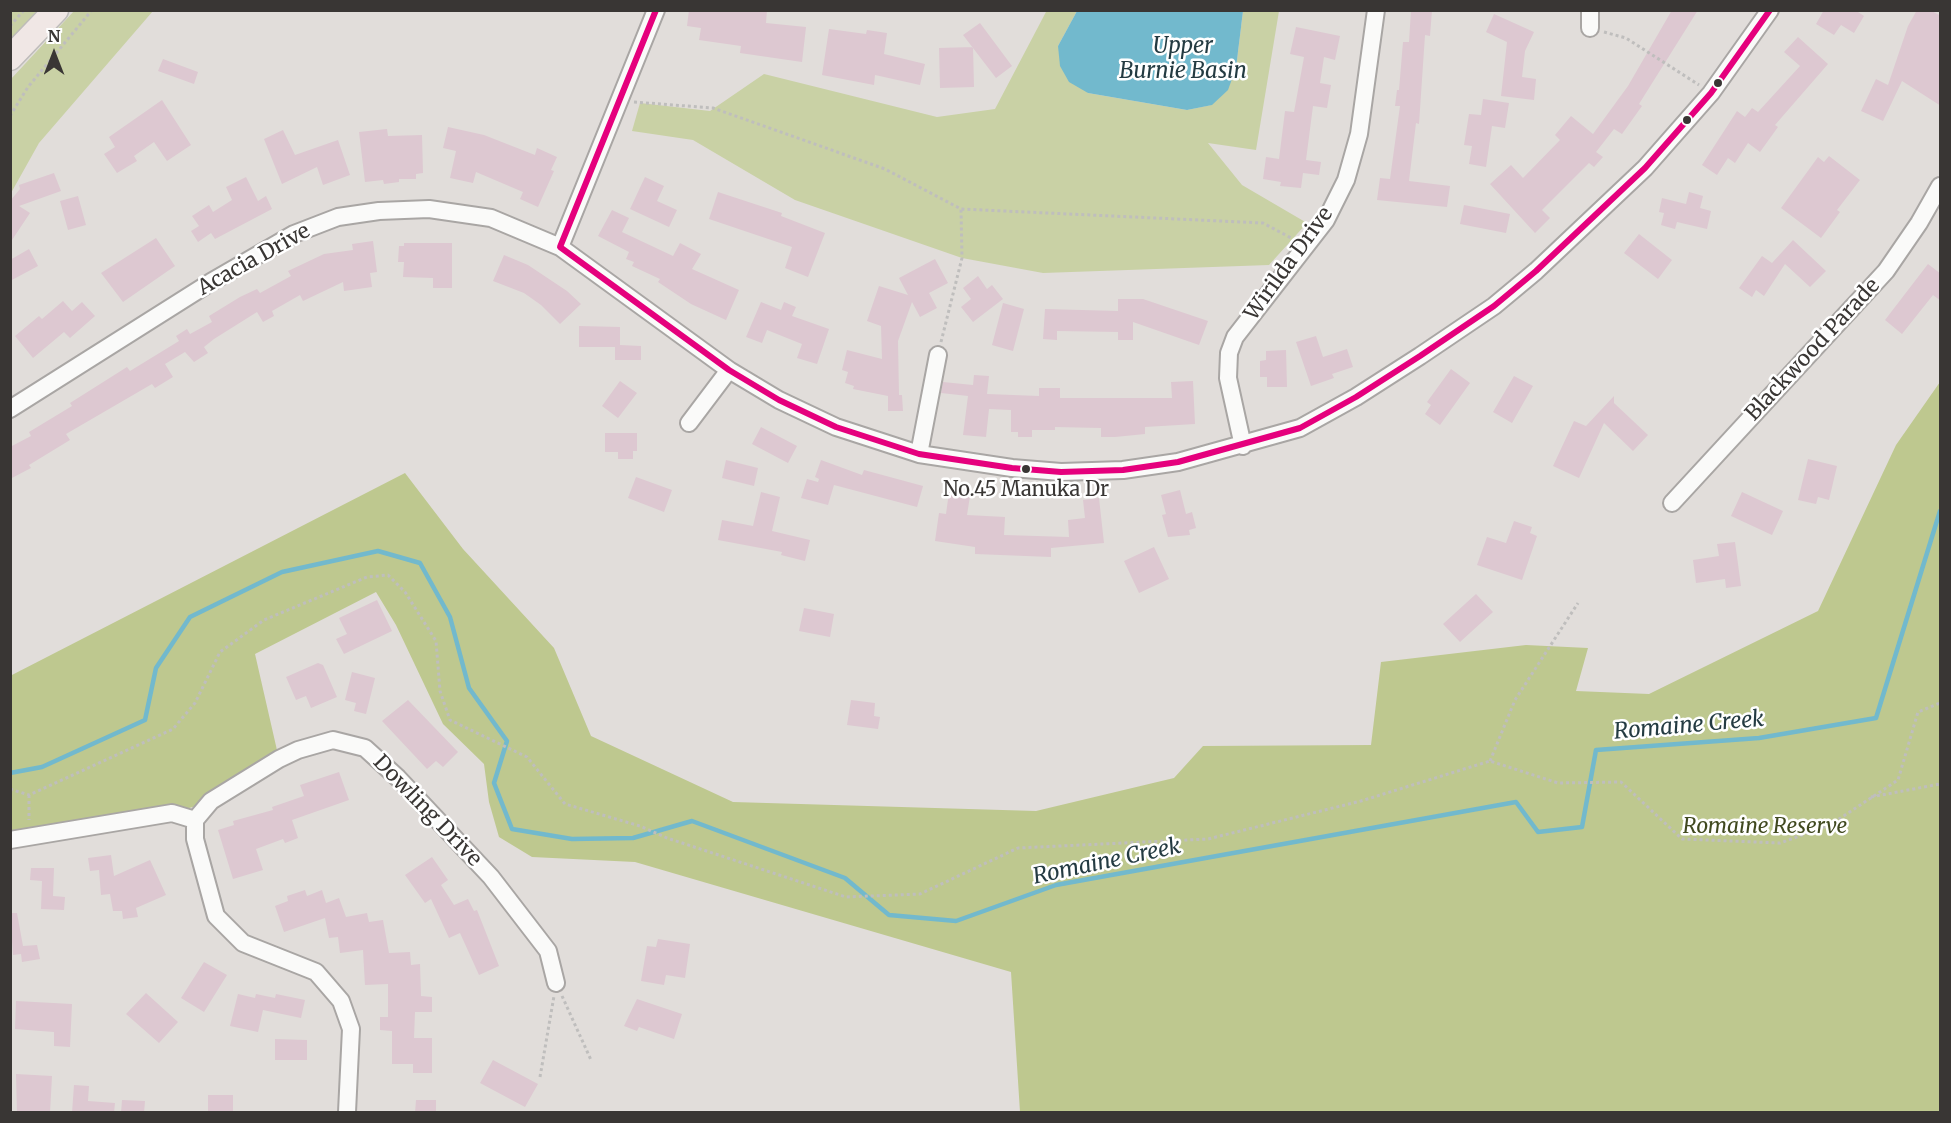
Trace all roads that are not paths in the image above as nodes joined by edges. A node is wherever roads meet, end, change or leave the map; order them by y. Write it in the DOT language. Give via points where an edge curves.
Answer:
graph roads {
  1 [pos="56,10"];
  2 [pos="656,10"];
  3 [pos="1376,10"];
  4 [pos="1590,10"];
  5 [pos="1770,10"];
  6 [pos="1590,28"];
  7 [pos="10,58"];
  8 [pos="1941,186"];
  9 [pos="560,247"];
  10 [pos="938,355"];
  11 [pos="729,370"];
  12 [pos="10,409"];
  13 [pos="689,423"];
  14 [pos="1243,446"];
  15 [pos="919,454"];
  16 [pos="1672,503"];
  17 [pos="195,819"];
  18 [pos="10,840"];
  19 [pos="556,983"];
  20 [pos="347,1113"];
  1 -- 7 [label="highway"];
  2 -- 9 [label="street"];
  3 -- 14 [label="street, Wirilda Drive" via="1359,134 1348,171 1326,220 1235,337 1229,353 1228,378"];
  4 -- 6 [label="street"];
  5 -- 14 [label="street, Acacia Drive" via="1711,93 1645,168 1494,306 1356,397 1300,428"];
  8 -- 16 [label="street, Blackwood Parade" via="1886,271"];
  9 -- 11 [label="street, Acacia Drive"];
  9 -- 12 [label="street, Acacia Drive" via="491,219 429,209 338,217 294,234 222,276"];
  10 -- 15 [label="street"];
  11 -- 13 [label="street"];
  11 -- 15 [label="street, Acacia Drive" via="836,427"];
  14 -- 15 [label="street, Acacia Drive" via="1123,470 1061,472"];
  17 -- 18 [label="street" via="172,813"];
  17 -- 19 [label="street, Dowling Drive" via="211,801 298,750 333,740 365,748 491,877 548,951"];
  17 -- 20 [label="street" via="195,839 216,916 243,943 316,972 341,1001 351,1029"];
}
